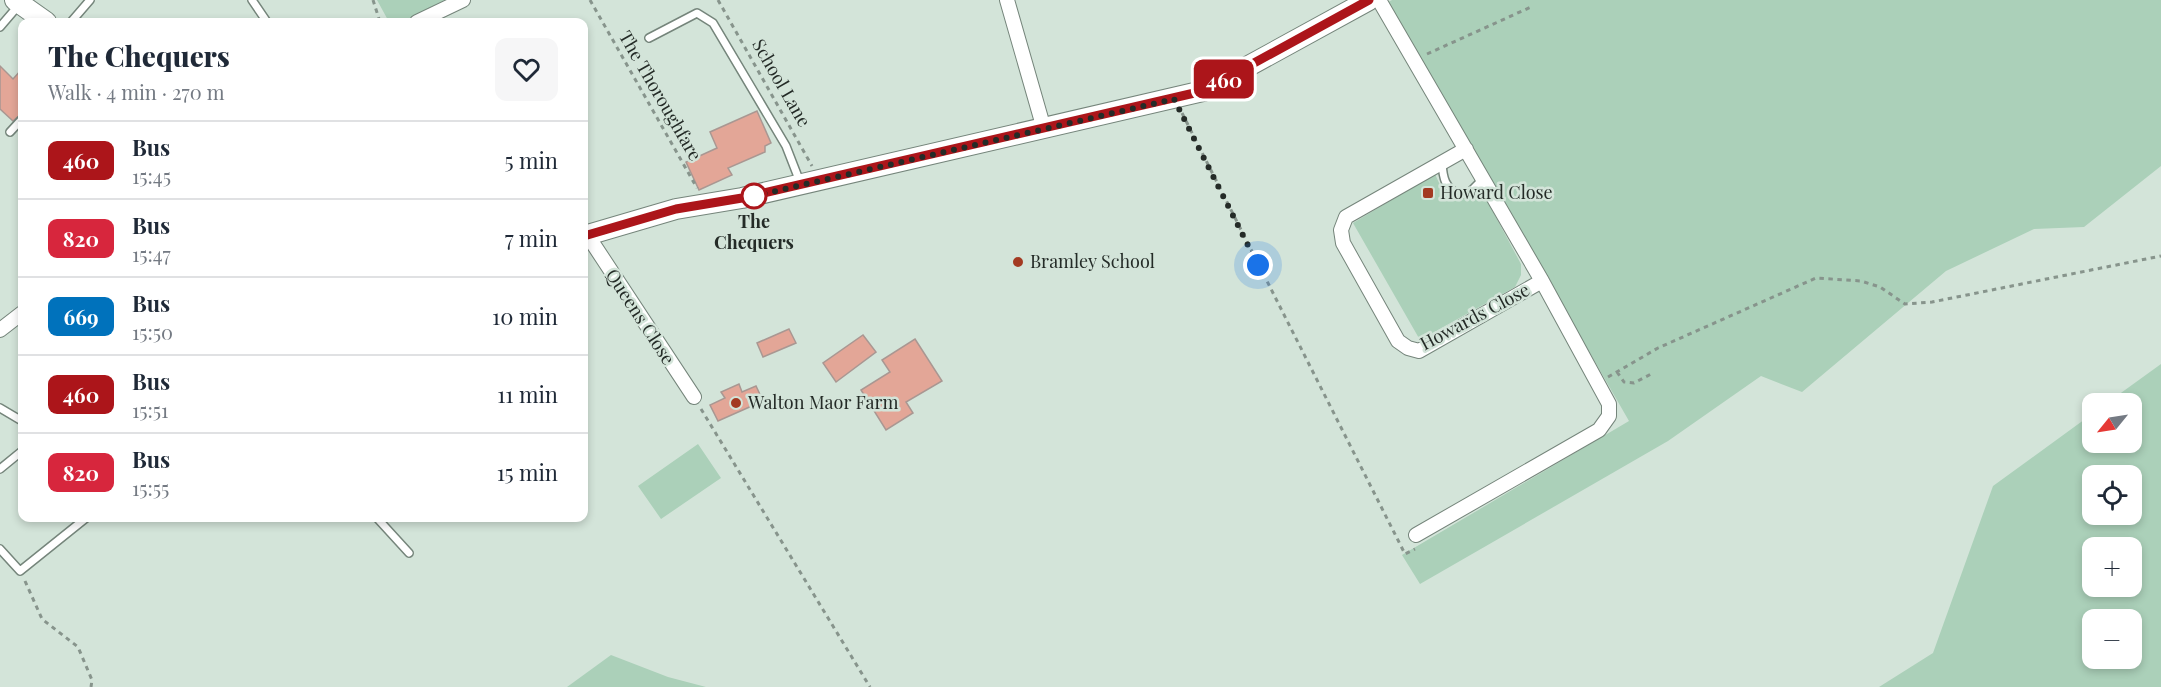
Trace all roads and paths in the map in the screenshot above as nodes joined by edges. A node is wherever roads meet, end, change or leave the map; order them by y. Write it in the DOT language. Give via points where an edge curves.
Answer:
graph roads {
  1 [pos="90,0"];
  2 [pos="252,0"];
  3 [pos="373,0"];
  4 [pos="463,0"];
  5 [pos="590,0"];
  6 [pos="718,0"];
  7 [pos="1007,0"];
  8 [pos="1369,0"];
  9 [pos="1379,0"];
  10 [pos="17,2"];
  11 [pos="1532,7"];
  12 [pos="40,18"];
  13 [pos="74,18"];
  14 [pos="264,18"];
  15 [pos="379,18"];
  16 [pos="425,18"];
  17 [pos="0,27"];
  18 [pos="649,38"];
  19 [pos="1414,60"];
  20 [pos="1174,99"];
  21 [pos="18,123"];
  22 [pos="1044,129"];
  23 [pos="10,132"];
  24 [pos="1466,149"];
  25 [pos="1442,164"];
  26 [pos="1483,179"];
  27 [pos="811,182"];
  28 [pos="709,204"];
  29 [pos="588,235"];
  30 [pos="588,239"];
  31 [pos="2161,256"];
  32 [pos="1542,281"];
  33 [pos="18,316"];
  34 [pos="0,330"];
  35 [pos="1617,372"];
  36 [pos="1653,373"];
  37 [pos="1599,382"];
  38 [pos="694,397"];
  39 [pos="0,408"];
  40 [pos="18,419"];
  41 [pos="18,454"];
  42 [pos="0,470"];
  43 [pos="81,522"];
  44 [pos="380,522"];
  45 [pos="1416,535"];
  46 [pos="0,549"];
  47 [pos="409,553"];
  48 [pos="20,571"];
  49 [pos="92,687"];
  50 [pos="870,687"];
  1 -- 13 [label="lane"];
  2 -- 14 [label="lane"];
  3 -- 15 [label="path"];
  4 -- 16 [label="street"];
  5 -- 28 [label="path, The Thoroughfare"];
  6 -- 27 [label="path, School Lane"];
  7 -- 22 [label="street"];
  8 -- 20 [label="main road" via="1203,91"];
  9 -- 19 [label="street, Howards Close"];
  10 -- 12 [label="main road"];
  10 -- 17 [label="lane"];
  11 -- 19 [label="path"];
  18 -- 27 [label="lane" via="697,13 713,23"];
  19 -- 24 [label="street, Howards Close"];
  20 -- 22 [label="main road"];
  20 -- 45 [label="path" via="1405,554 1420,546"];
  21 -- 23 [label="lane"];
  22 -- 27 [label="main road"];
  24 -- 25 [label="street, Howards Close"];
  24 -- 26 [label="street, Howards Close"];
  25 -- 26 [label="lane" via="1448,189 1459,195 1470,192"];
  25 -- 32 [label="street, Howards Close" via="1346,217 1341,230 1343,243 1398,341 1419,351"];
  26 -- 32 [label="street, Howards Close"];
  27 -- 28 [label="main road"];
  28 -- 29 [label="main road" via="676,209"];
  30 -- 38 [label="street, Queens Close"];
  31 -- 35 [label="path" via="1932,302 1905,304 1871,284 1816,278 1658,348"];
  32 -- 37 [label="street, Howards Close"];
  33 -- 34 [label="street"];
  35 -- 36 [label="path" via="1624,382 1634,383"];
  35 -- 37 [label="path"];
  37 -- 45 [label="street, Howards Close" via="1609,404 1609,416 1599,430"];
  38 -- 50 [label="path"];
  39 -- 40 [label="lane"];
  41 -- 42 [label="lane"];
  43 -- 48 [label="lane"];
  44 -- 47 [label="lane"];
  46 -- 48 [label="lane"];
  48 -- 49 [label="path" via="42,619 78,647"];
}
